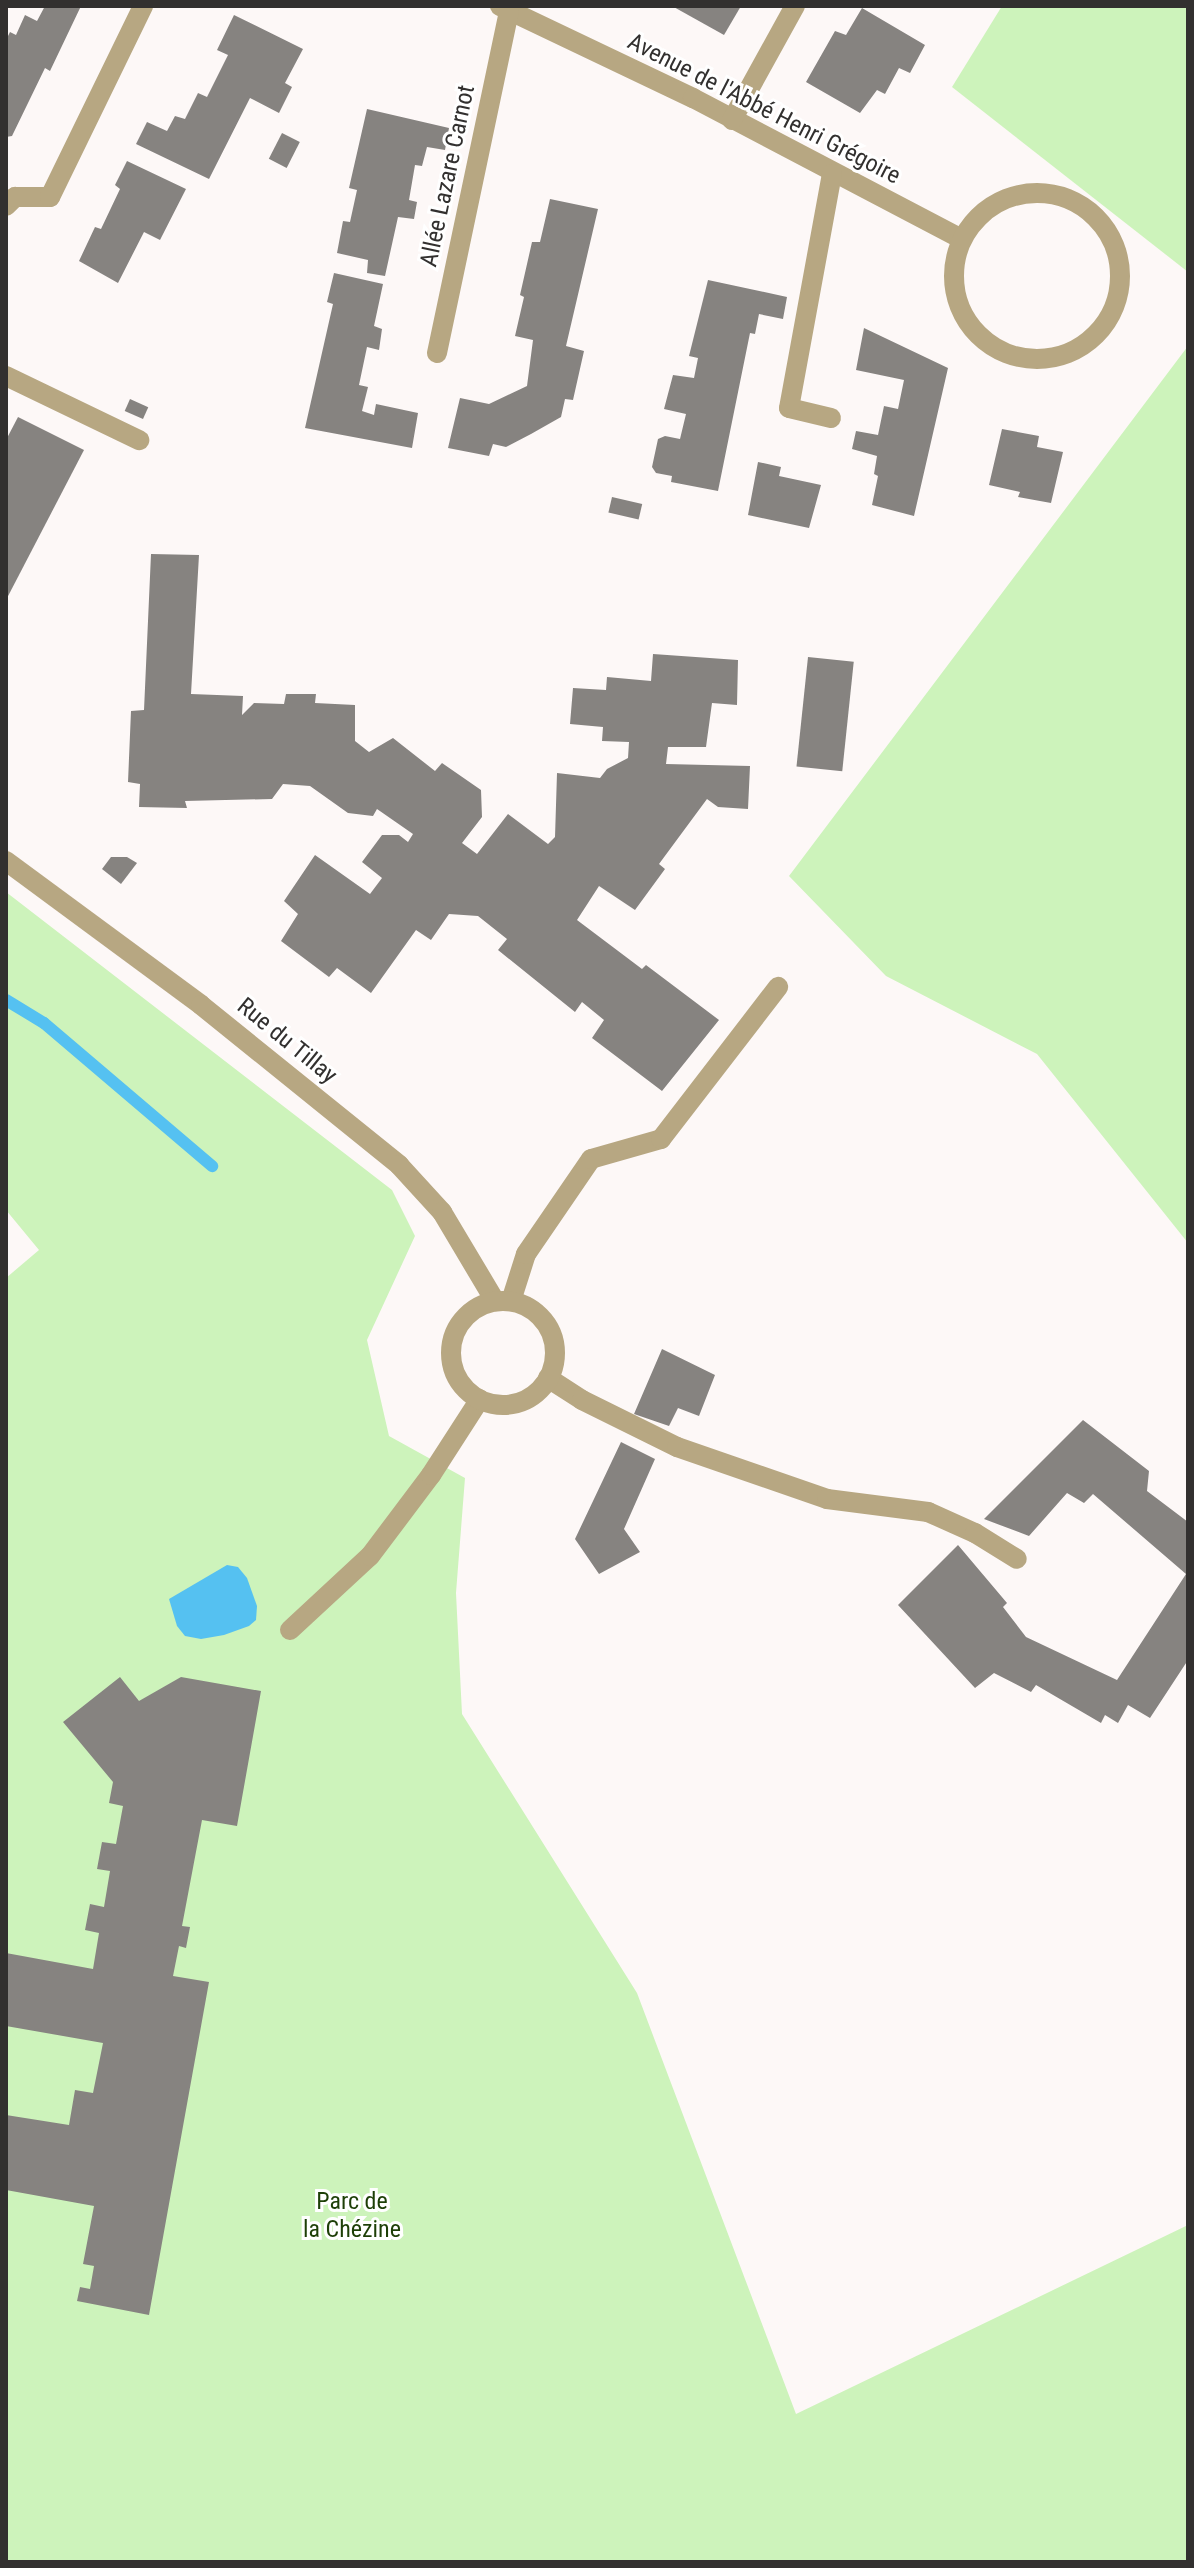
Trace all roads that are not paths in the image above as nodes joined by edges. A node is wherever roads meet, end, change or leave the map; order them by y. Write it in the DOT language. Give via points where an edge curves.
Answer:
graph roads {
  1 [pos="143,6"];
  2 [pos="795,6"];
  3 [pos="505,8"];
  4 [pos="732,120"];
  5 [pos="832,174"];
  6 [pos="6,206"];
  7 [pos="960,238"];
  8 [pos="437,353"];
  9 [pos="6,376"];
  10 [pos="831,418"];
  11 [pos="139,440"];
  12 [pos="6,861"];
  13 [pos="778,987"];
  14 [pos="503,1301"];
  15 [pos="548,1378"];
  16 [pos="480,1399"];
  17 [pos="1017,1559"];
  18 [pos="290,1630"];
  1 -- 6 [label="street" via="50,197 15,197"];
  2 -- 4 [label="street"];
  3 -- 4 [label="street, Avenue de l'Abbé Henri Grégoire"];
  3 -- 8 [label="street, Allée Lazare Carnot"];
  4 -- 5 [label="street, Avenue de l'Abbé Henri Grégoire"];
  5 -- 7 [label="street, Avenue de l'Abbé Henri Grégoire"];
  5 -- 10 [label="street" via="789,408"];
  7 -- 7 [label="street" via="951,273 964,321 1006,357 1065,358 1105,328 1122,287 1116,242 1089,207 1024,191 986,207"];
  9 -- 11 [label="street"];
  12 -- 14 [label="street, Rue du Tillay" via="201,1005 399,1165 442,1212"];
  13 -- 14 [label="street" via="661,1139 591,1159 526,1254"];
  14 -- 15 [label="street" via="539,1315 549,1329 554,1362"];
  14 -- 16 [label="street" via="467,1314 452,1340 454,1370 462,1385"];
  15 -- 16 [label="street" via="523,1400 507,1405"];
  15 -- 17 [label="street" via="677,1447 827,1499 928,1512"];
  16 -- 18 [label="street" via="370,1556"];
}
